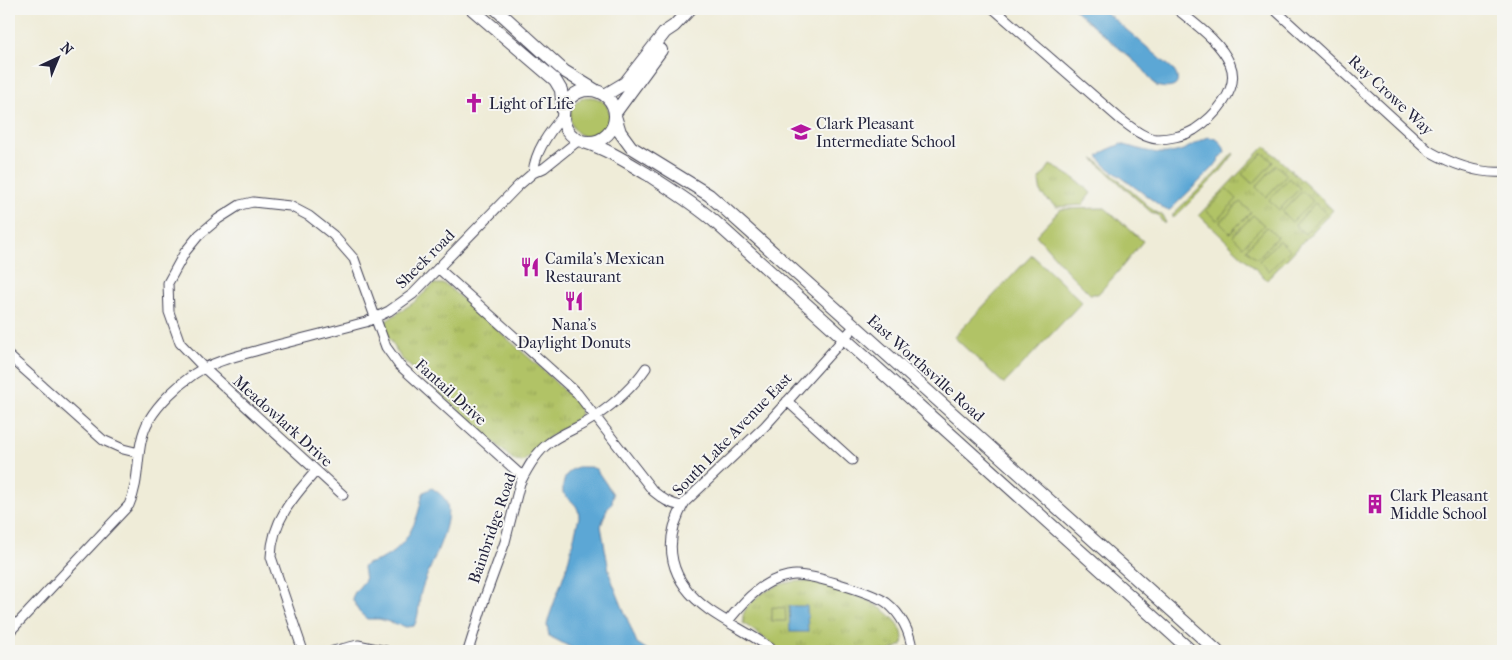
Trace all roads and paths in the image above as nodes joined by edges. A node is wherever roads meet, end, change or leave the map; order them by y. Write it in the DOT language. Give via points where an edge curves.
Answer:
graph roads {
  1 [pos="472,9"];
  2 [pos="496,9"];
  3 [pos="690,9"];
  4 [pos="994,9"];
  5 [pos="1177,9"];
  6 [pos="1274,9"];
  7 [pos="674,26"];
  8 [pos="601,93"];
  9 [pos="615,114"];
  10 [pos="563,115"];
  11 [pos="582,141"];
  12 [pos="1503,172"];
  13 [pos="533,173"];
  14 [pos="438,268"];
  15 [pos="375,318"];
  16 [pos="855,326"];
  17 [pos="844,339"];
  18 [pos="9,356"];
  19 [pos="204,368"];
  20 [pos="646,368"];
  21 [pos="788,401"];
  22 [pos="596,417"];
  23 [pos="139,452"];
  24 [pos="852,460"];
  25 [pos="316,471"];
  26 [pos="523,477"];
  27 [pos="343,495"];
  28 [pos="682,506"];
  29 [pos="728,621"];
  30 [pos="12,622"];
  31 [pos="9,632"];
  32 [pos="303,651"];
  33 [pos="333,651"];
  34 [pos="386,651"];
  35 [pos="468,651"];
  36 [pos="774,651"];
  37 [pos="912,651"];
  38 [pos="1191,651"];
  39 [pos="1217,651"];
  1 -- 10 [label="main road" via="555,80 561,90"];
  2 -- 8 [label="main road" via="564,71"];
  3 -- 7 [label="main road"];
  4 -- 5 [label="street" via="1120,119 1140,134 1156,139 1173,138 1192,131 1209,119 1233,84 1231,65 1222,50"];
  6 -- 12 [label="street, Ray Crowe Way" via="1429,151 1469,168"];
  7 -- 8 [label="main road" via="665,32 625,83"];
  7 -- 9 [label="main road" via="670,37"];
  8 -- 9 [label="main road" via="610,101"];
  8 -- 10 [label="main road" via="590,90 575,94 565,106"];
  9 -- 11 [label="main road" via="606,136"];
  9 -- 16 [label="main road, East Worthsville Road" via="620,132 631,147 708,195"];
  10 -- 11 [label="main road" via="566,128"];
  10 -- 13 [label="street" via="534,160"];
  11 -- 13 [label="street, Sheek road"];
  11 -- 17 [label="main road, East Worthsville Road" via="612,153 695,205"];
  13 -- 14 [label="street, Sheek road"];
  14 -- 15 [label="street, Sheek road" via="413,294"];
  14 -- 22 [label="street" via="577,393"];
  15 -- 19 [label="street, Sheek road"];
  15 -- 19 [label="street, Fantail Drive" via="354,259 333,235 290,206 253,202 240,205 199,235 185,252 168,283 169,312 180,343"];
  15 -- 26 [label="street, Fantail Drive" via="386,347 398,365"];
  16 -- 17 [label="street, South Lake Avenue East"];
  16 -- 39 [label="main road, East Worthsville Road"];
  17 -- 21 [label="street, South Lake Avenue East"];
  17 -- 38 [label="main road, East Worthsville Road"];
  18 -- 23 [label="street" via="103,440"];
  19 -- 23 [label="street, Sheek road" via="179,386 159,407 143,433"];
  19 -- 25 [label="street, Meadowlark Drive"];
  20 -- 22 [label="street, Bainbridge Road" via="634,385"];
  21 -- 24 [label="street"];
  21 -- 28 [label="street, South Lake Avenue East"];
  22 -- 26 [label="street, Bainbridge Road" via="548,443"];
  22 -- 28 [label="street" via="653,491 672,505"];
  23 -- 30 [label="street, Sheek road" via="136,486 129,505"];
  25 -- 27 [label="street, Meadowlark Drive"];
  25 -- 32 [label="street" via="285,511 271,542 271,557"];
  26 -- 35 [label="street, Bainbridge Road"];
  28 -- 29 [label="street, South Lake Avenue East" via="671,537 671,556 677,574 696,599"];
  29 -- 36 [label="street, South Lake Avenue East"];
  29 -- 37 [label="street" via="762,587 797,575 825,580 875,596 888,604 906,626"];
  30 -- 31 [label="street, Sheek road"];
  33 -- 34 [label="street" via="358,645"];
}
